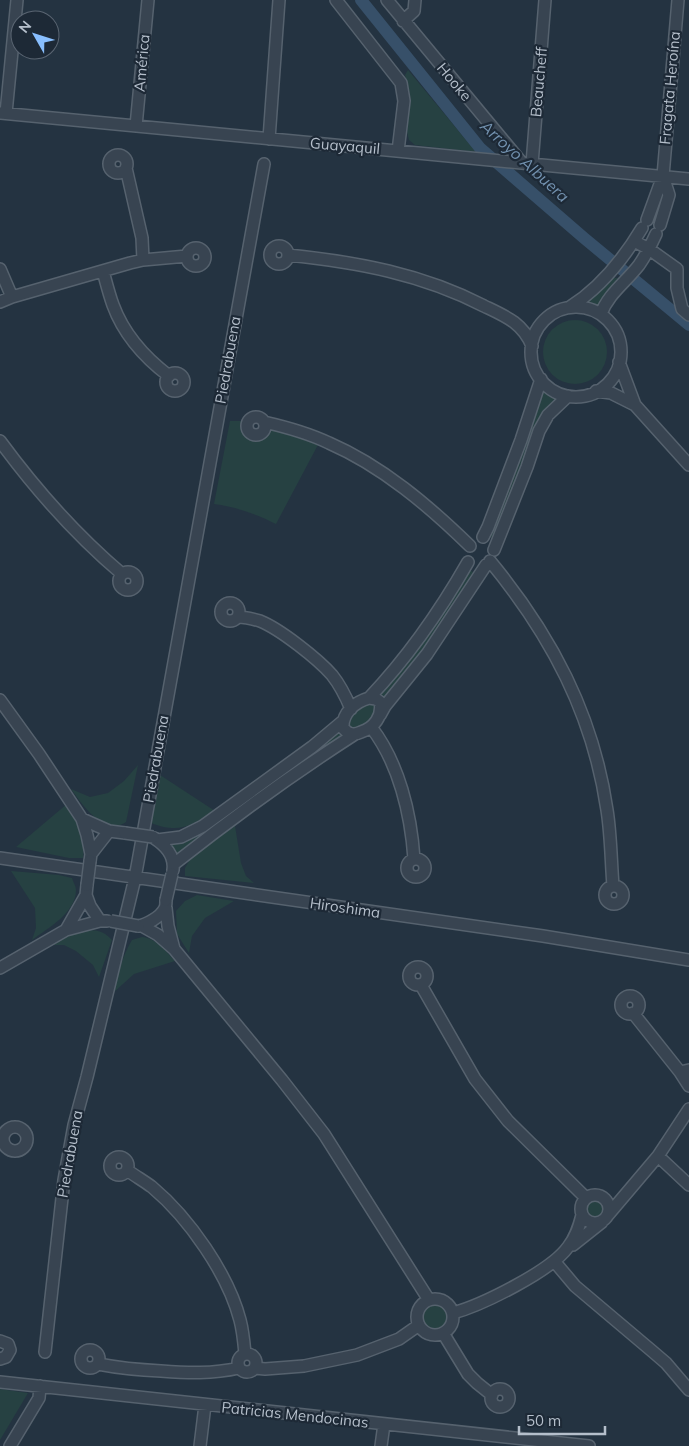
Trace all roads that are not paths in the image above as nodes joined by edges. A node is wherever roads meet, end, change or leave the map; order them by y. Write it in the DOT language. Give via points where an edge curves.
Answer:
graph roads {
  1 [pos="17,0"];
  2 [pos="148,0"];
  3 [pos="279,0"];
  4 [pos="336,0"];
  5 [pos="387,0"];
  6 [pos="415,0"];
  7 [pos="546,0"];
  8 [pos="678,0"];
  9 [pos="403,21"];
  10 [pos="3,113"];
  11 [pos="136,126"];
  12 [pos="269,139"];
  13 [pos="398,151"];
  14 [pos="264,164"];
  15 [pos="527,164"];
  16 [pos="126,168"];
  17 [pos="663,176"];
  18 [pos="689,179"];
  19 [pos="634,241"];
  20 [pos="649,249"];
  21 [pos="288,255"];
  22 [pos="187,256"];
  23 [pos="143,260"];
  24 [pos="0,269"];
  25 [pos="104,271"];
  26 [pos="12,297"];
  27 [pos="0,302"];
  28 [pos="570,308"];
  29 [pos="601,314"];
  30 [pos="689,315"];
  31 [pos="543,322"];
  32 [pos="517,323"];
  33 [pos="532,346"];
  34 [pos="619,362"];
  35 [pos="169,376"];
  36 [pos="541,379"];
  37 [pos="596,391"];
  38 [pos="568,396"];
  39 [pos="635,405"];
  40 [pos="264,422"];
  41 [pos="0,441"];
  42 [pos="685,461"];
  43 [pos="689,470"];
  44 [pos="483,537"];
  45 [pos="470,546"];
  46 [pos="490,559"];
  47 [pos="468,562"];
  48 [pos="122,574"];
  49 [pos="238,616"];
  50 [pos="369,698"];
  51 [pos="0,700"];
  52 [pos="351,709"];
  53 [pos="380,715"];
  54 [pos="343,720"];
  55 [pos="371,726"];
  56 [pos="355,734"];
  57 [pos="82,819"];
  58 [pos="110,831"];
  59 [pos="155,839"];
  60 [pos="0,858"];
  61 [pos="91,858"];
  62 [pos="414,859"];
  63 [pos="173,869"];
  64 [pos="135,878"];
  65 [pos="613,886"];
  66 [pos="87,890"];
  67 [pos="166,904"];
  68 [pos="105,921"];
  69 [pos="140,926"];
  70 [pos="66,930"];
  71 [pos="174,949"];
  72 [pos="689,960"];
  73 [pos="0,968"];
  74 [pos="421,985"];
  75 [pos="633,1014"];
  76 [pos="684,1071"];
  77 [pos="689,1086"];
  78 [pos="689,1109"];
  79 [pos="658,1156"];
  80 [pos="127,1170"];
  81 [pos="689,1185"];
  82 [pos="633,1186"];
  83 [pos="601,1197"];
  84 [pos="586,1198"];
  85 [pos="582,1215"];
  86 [pos="605,1218"];
  87 [pos="567,1248"];
  88 [pos="554,1260"];
  89 [pos="429,1300"];
  90 [pos="453,1313"];
  91 [pos="419,1325"];
  92 [pos="443,1333"];
  93 [pos="0,1341"];
  94 [pos="45,1352"];
  95 [pos="246,1354"];
  96 [pos="0,1359"];
  97 [pos="98,1364"];
  98 [pos="239,1368"];
  99 [pos="255,1368"];
  100 [pos="0,1382"];
  101 [pos="40,1386"];
  102 [pos="689,1390"];
  103 [pos="492,1395"];
  104 [pos="205,1405"];
  105 [pos="384,1424"];
  106 [pos="564,1445"];
  107 [pos="10,1446"];
  108 [pos="200,1446"];
  109 [pos="381,1446"];
  110 [pos="589,1446"];
  1 -- 10 [label="street"];
  2 -- 11 [label="street, América"];
  3 -- 12 [label="street"];
  4 -- 13 [label="street" via="401,83 404,101"];
  5 -- 9 [label="street, Hooke"];
  6 -- 9 [label="street" via="414,11"];
  7 -- 15 [label="street, Beaucheff"];
  8 -- 17 [label="street, Fragata Heroína"];
  9 -- 15 [label="street, Hooke"];
  10 -- 11 [label="street, Guayaquil"];
  11 -- 12 [label="street, Guayaquil"];
  12 -- 13 [label="street, Guayaquil"];
  13 -- 15 [label="street, Guayaquil"];
  14 -- 64 [label="street, Piedrabuena"];
  15 -- 17 [label="street, Guayaquil"];
  16 -- 23 [label="street" via="140,228"];
  17 -- 18 [label="street, Guayaquil"];
  17 -- 19 [label="street" via="645,224"];
  17 -- 20 [label="street" via="669,195"];
  19 -- 20 [label="street"];
  19 -- 28 [label="street" via="605,277"];
  20 -- 29 [label="street" via="607,301"];
  20 -- 30 [label="street" via="677,269 682,309"];
  21 -- 32 [label="street" via="408,275 464,295"];
  22 -- 23 [label="street"];
  23 -- 25 [label="street"];
  24 -- 26 [label="street"];
  25 -- 26 [label="street"];
  25 -- 35 [label="street" via="118,318 145,356"];
  26 -- 27 [label="street"];
  28 -- 29 [label="street" via="586,308"];
  28 -- 31 [label="street" via="555,312"];
  29 -- 34 [label="street" via="612,324 619,338"];
  31 -- 32 [label="street"];
  31 -- 33 [label="street"];
  32 -- 33 [label="street"];
  33 -- 36 [label="street" via="533,362"];
  34 -- 37 [label="street" via="612,380"];
  34 -- 39 [label="street"];
  36 -- 38 [label="street" via="557,393"];
  36 -- 44 [label="street"];
  37 -- 38 [label="street"];
  37 -- 39 [label="street" via="611,393"];
  38 -- 46 [label="street" via="548,415 539,431"];
  39 -- 42 [label="street"];
  40 -- 45 [label="street" via="331,443 358,458 427,505"];
  41 -- 48 [label="street" via="57,513"];
  42 -- 43 [label="street"];
  44 -- 45 [label="street"];
  44 -- 46 [label="street" via="490,539 493,546"];
  45 -- 47 [label="street"];
  46 -- 47 [label="street" via="480,567"];
  46 -- 53 [label="street" via="427,654"];
  46 -- 65 [label="street" via="540,630 583,716 607,811"];
  47 -- 50 [label="street" via="425,630"];
  49 -- 52 [label="street" via="262,622 298,644 331,674"];
  50 -- 52 [label="street"];
  50 -- 53 [label="street" via="380,702"];
  51 -- 57 [label="street"];
  52 -- 54 [label="street"];
  53 -- 55 [label="street"];
  54 -- 56 [label="street" via="343,728"];
  54 -- 59 [label="street" via="312,747 203,826 181,836"];
  55 -- 56 [label="street"];
  55 -- 62 [label="street" via="382,740 399,781 411,827"];
  56 -- 63 [label="street" via="205,839"];
  57 -- 58 [label="street"];
  57 -- 61 [label="street"];
  58 -- 59 [label="street, bridge"];
  58 -- 61 [label="street"];
  59 -- 63 [label="street" via="167,848"];
  60 -- 64 [label="street, Hiroshima"];
  61 -- 66 [label="street, bridge"];
  63 -- 67 [label="street, bridge"];
  64 -- 72 [label="street, Hiroshima"];
  64 -- 94 [label="street, Piedrabuena" via="72,1134"];
  66 -- 68 [label="street" via="90,906"];
  66 -- 70 [label="street"];
  67 -- 69 [label="street" via="160,914"];
  67 -- 71 [label="street"];
  68 -- 69 [label="street, bridge"];
  68 -- 70 [label="street"];
  69 -- 71 [label="street" via="158,935"];
  70 -- 73 [label="street"];
  71 -- 89 [label="street" via="324,1134"];
  74 -- 84 [label="street" via="475,1078 496,1107"];
  75 -- 76 [label="street"];
  76 -- 77 [label="street"];
  78 -- 79 [label="street"];
  79 -- 81 [label="street"];
  79 -- 82 [label="street"];
  80 -- 95 [label="street" via="167,1201 209,1254 234,1303"];
  82 -- 83 [label="street"];
  82 -- 86 [label="street"];
  83 -- 84 [label="street" via="593,1195"];
  83 -- 86 [label="street" via="609,1206"];
  84 -- 85 [label="street" via="581,1206"];
  85 -- 86 [label="street" via="593,1224"];
  85 -- 87 [label="street" via="576,1235"];
  86 -- 87 [label="street"];
  87 -- 88 [label="street"];
  88 -- 90 [label="street" via="518,1284"];
  88 -- 102 [label="street" via="575,1286 666,1363"];
  89 -- 90 [label="street" via="441,1300"];
  89 -- 91 [label="street" via="420,1308"];
  90 -- 92 [label="street" via="451,1325"];
  91 -- 92 [label="street" via="427,1333"];
  91 -- 99 [label="street" via="399,1339 357,1354 304,1366"];
  92 -- 103 [label="street" via="468,1374"];
  93 -- 96 [label="street" via="8,1344 10,1350 6,1357"];
  95 -- 98 [label="street" via="240,1357"];
  95 -- 99 [label="street" via="254,1357"];
  97 -- 98 [label="street" via="190,1373"];
  98 -- 99 [label="street" via="247,1372"];
  100 -- 101 [label="street, Patricias Mendocinas"];
  101 -- 104 [label="street, Patricias Mendocinas"];
  101 -- 107 [label="street" via="39,1398"];
  104 -- 105 [label="street, Patricias Mendocinas"];
  104 -- 108 [label="street"];
  105 -- 106 [label="street, Patricias Mendocinas"];
  105 -- 109 [label="street"];
  106 -- 110 [label="street, Patricias Mendocinas"];
}
